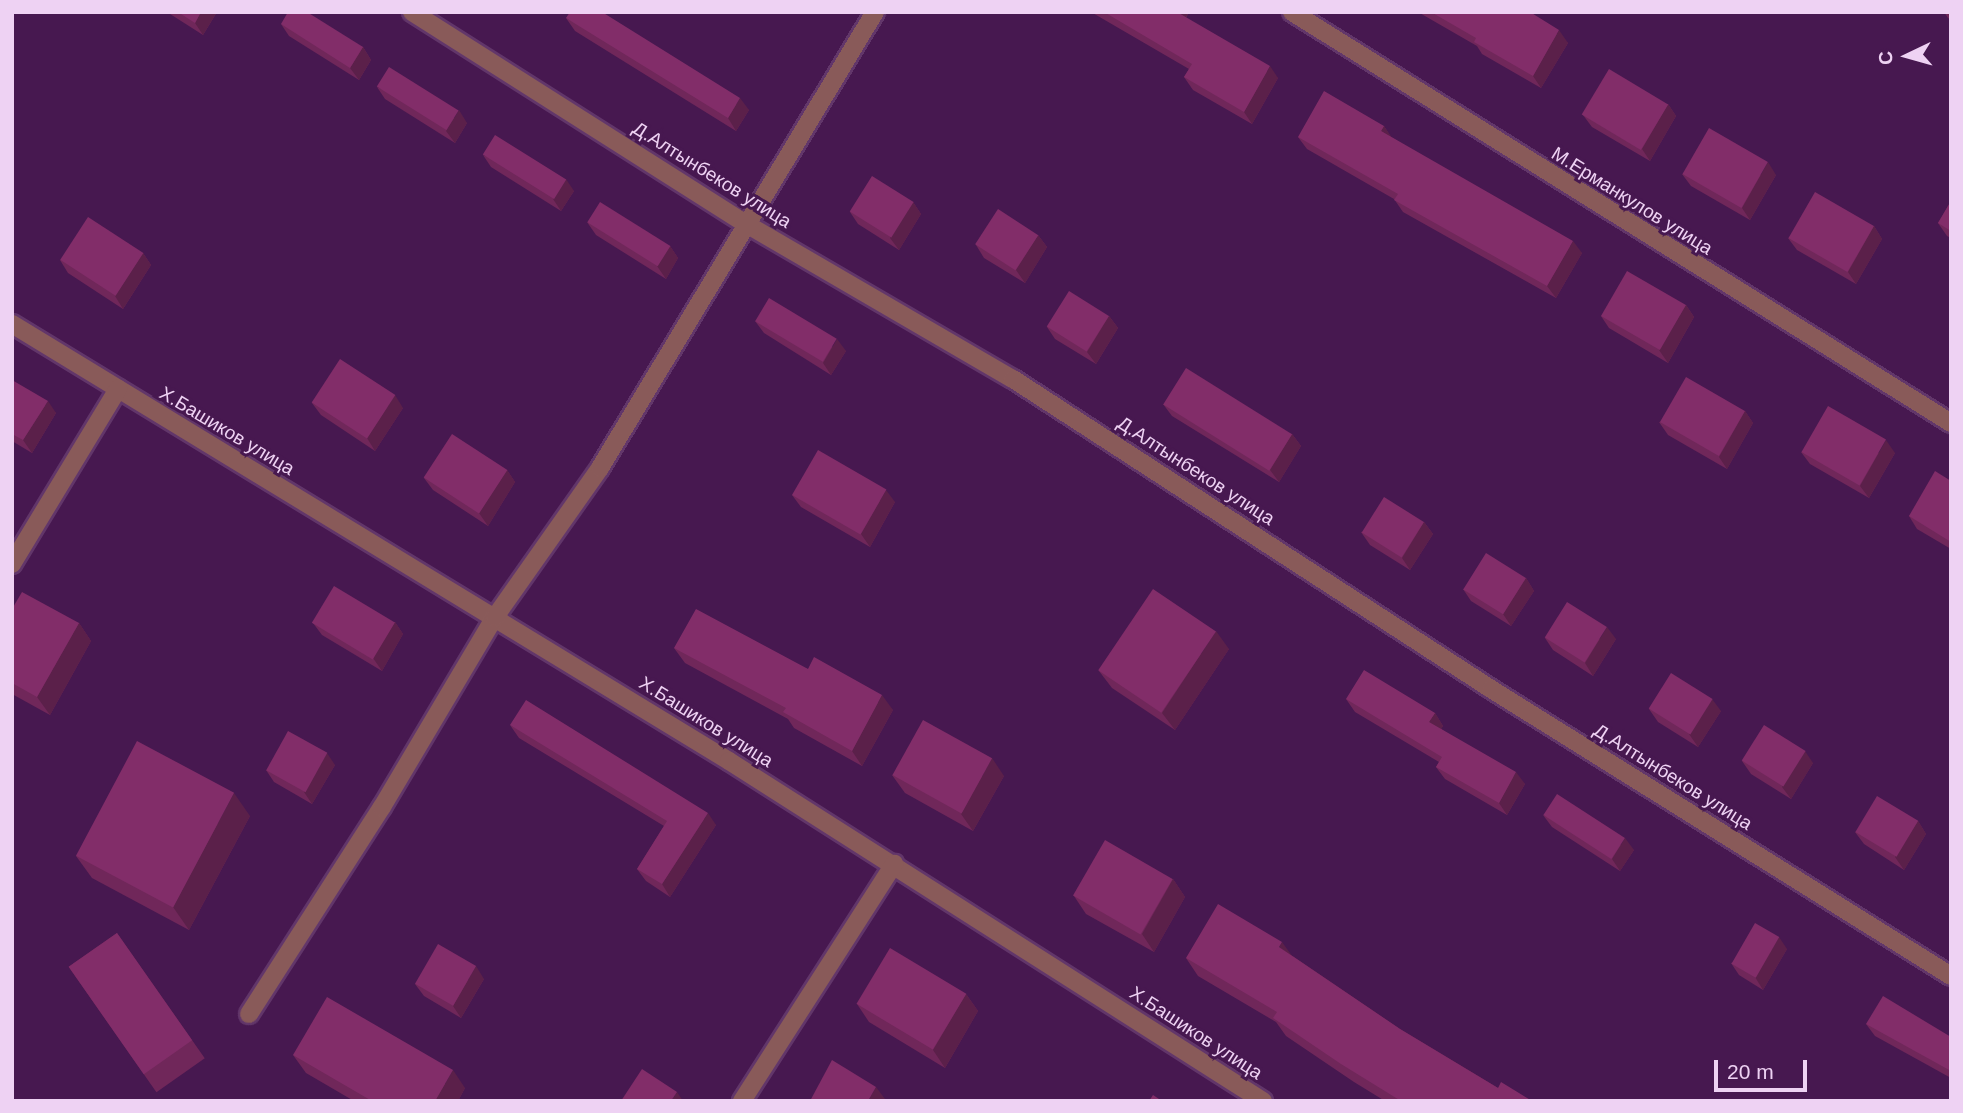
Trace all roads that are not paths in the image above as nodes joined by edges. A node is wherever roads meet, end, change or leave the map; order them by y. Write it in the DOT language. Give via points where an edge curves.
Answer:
graph roads {
  1 [pos="412,12"];
  2 [pos="875,12"];
  3 [pos="1292,12"];
  4 [pos="748,225"];
  5 [pos="12,324"];
  6 [pos="118,389"];
  7 [pos="1951,424"];
  8 [pos="12,564"];
  9 [pos="495,617"];
  10 [pos="894,864"];
  11 [pos="1951,975"];
  12 [pos="249,1014"];
  13 [pos="742,1101"];
  14 [pos="1262,1101"];
  1 -- 4 [label="street, Д.Алтынбеков улица"];
  2 -- 4 [label="street"];
  3 -- 7 [label="street, М.Ерманкулов улица"];
  4 -- 9 [label="street" via="600,468"];
  4 -- 11 [label="street, Д.Алтынбеков улица" via="1013,379 1491,689"];
  5 -- 6 [label="street, Х.Башиков улица"];
  6 -- 8 [label="street"];
  6 -- 9 [label="street, Х.Башиков улица"];
  9 -- 10 [label="street, Х.Башиков улица"];
  9 -- 12 [label="street" via="382,807"];
  10 -- 13 [label="street"];
  10 -- 14 [label="street, Х.Башиков улица"];
}
